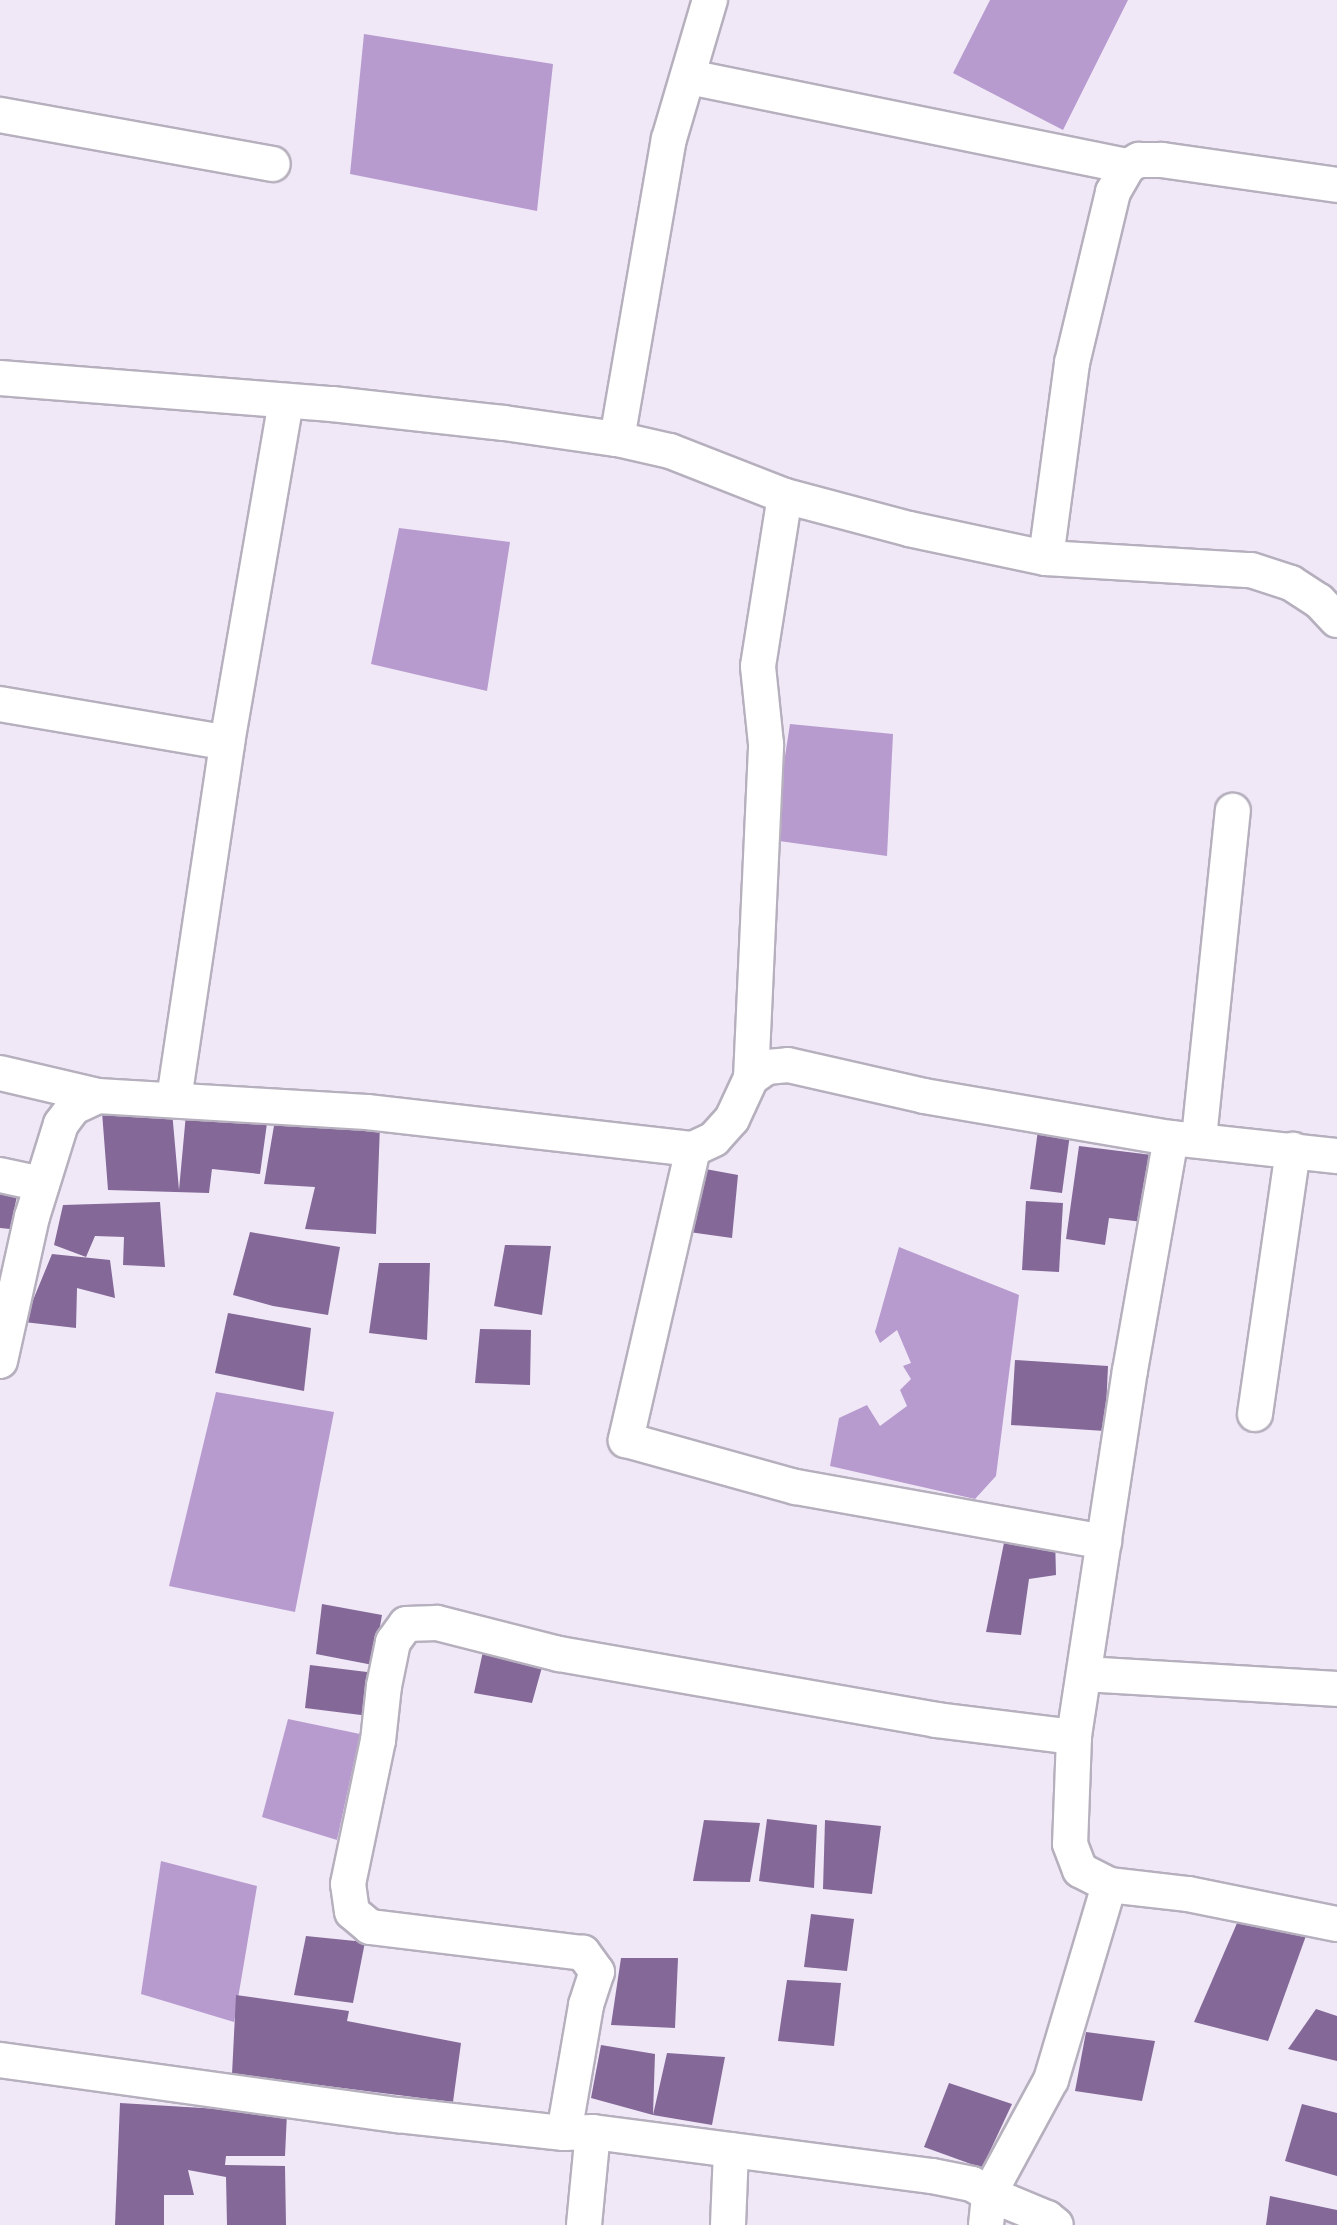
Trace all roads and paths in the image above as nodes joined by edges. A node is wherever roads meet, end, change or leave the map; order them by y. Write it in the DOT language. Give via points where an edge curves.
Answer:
graph roads {
  1 [pos="710,0"];
  2 [pos="689,77"];
  3 [pos="0,115"];
  4 [pos="273,164"];
  5 [pos="1128,166"];
  6 [pos="1337,185"];
  7 [pos="0,378"];
  8 [pos="286,401"];
  9 [pos="617,439"];
  10 [pos="785,496"];
  11 [pos="1046,558"];
  12 [pos="1337,620"];
  13 [pos="0,704"];
  14 [pos="227,743"];
  15 [pos="1233,811"];
  16 [pos="0,1073"];
  17 [pos="751,1078"];
  18 [pos="98,1096"];
  19 [pos="174,1099"];
  20 [pos="1185,1138"];
  21 [pos="693,1149"];
  22 [pos="1293,1150"];
  23 [pos="1337,1156"];
  24 [pos="0,1175"];
  25 [pos="42,1184"];
  26 [pos="0,1361"];
  27 [pos="1255,1414"];
  28 [pos="1104,1542"];
  29 [pos="1084,1674"];
  30 [pos="1337,1689"];
  31 [pos="1074,1737"];
  32 [pos="1109,1885"];
  33 [pos="1337,1924"];
  34 [pos="0,2060"];
  35 [pos="578,2132"];
  36 [pos="731,2150"];
  37 [pos="987,2210"];
  38 [pos="584,2225"];
  39 [pos="728,2225"];
  40 [pos="1056,2225"];
  1 -- 2 [label="street"];
  2 -- 5 [label="street"];
  2 -- 9 [label="street" via="669,139"];
  3 -- 4 [label="street"];
  5 -- 6 [label="street" via="1162,160"];
  5 -- 11 [label="street" via="1113,192 1072,363"];
  7 -- 8 [label="street"];
  8 -- 9 [label="street"];
  8 -- 14 [label="street"];
  9 -- 10 [label="street" via="670,451"];
  10 -- 11 [label="street"];
  10 -- 17 [label="street" via="758,666 766,744"];
  11 -- 12 [label="street" via="1251,570 1291,583"];
  13 -- 14 [label="street"];
  14 -- 19 [label="street"];
  15 -- 20 [label="street"];
  16 -- 18 [label="street"];
  17 -- 20 [label="street" via="767,1067 788,1065 924,1096"];
  17 -- 21 [label="street" via="732,1119 714,1139"];
  18 -- 19 [label="street"];
  18 -- 25 [label="street" via="74,1107 61,1124"];
  19 -- 21 [label="street" via="367,1112"];
  20 -- 22 [label="street"];
  20 -- 28 [label="street"];
  21 -- 28 [label="street" via="626,1440 796,1487"];
  22 -- 23 [label="street"];
  22 -- 27 [label="street"];
  24 -- 25 [label="street"];
  25 -- 26 [label="street"];
  28 -- 29 [label="street"];
  29 -- 30 [label="street"];
  29 -- 31 [label="street"];
  31 -- 32 [label="street" via="1070,1844 1080,1870"];
  31 -- 35 [label="street" via="936,1720 559,1654 437,1623 406,1624 393,1642 384,1686 348,1884 352,1912 370,1927 583,1953 597,1972 586,2005"];
  32 -- 33 [label="street" via="1188,1894"];
  32 -- 37 [label="street" via="1051,2080"];
  34 -- 35 [label="street" via="352,2109"];
  35 -- 36 [label="street"];
  35 -- 38 [label="street"];
  36 -- 37 [label="street" via="972,2184"];
  36 -- 39 [label="street"];
  37 -- 40 [label="street" via="1047,2218"];
}
